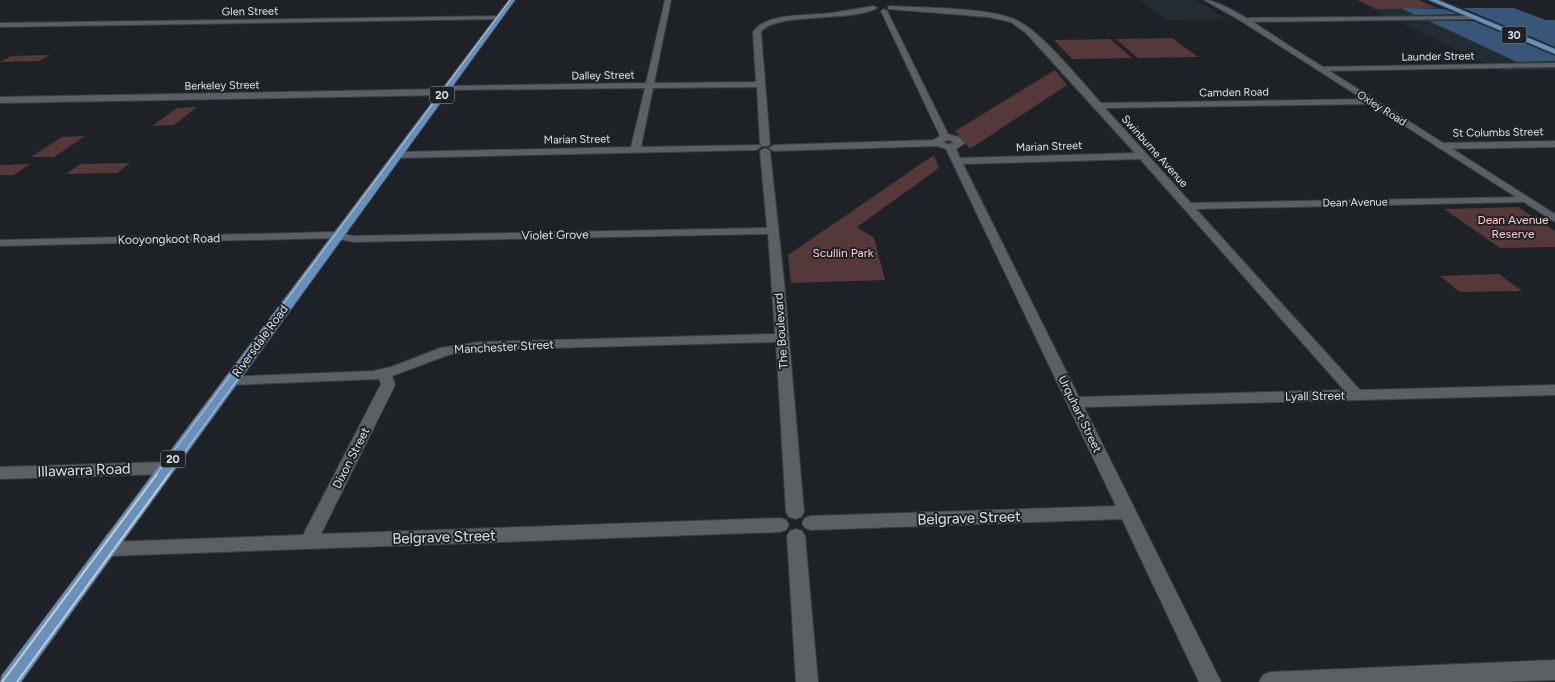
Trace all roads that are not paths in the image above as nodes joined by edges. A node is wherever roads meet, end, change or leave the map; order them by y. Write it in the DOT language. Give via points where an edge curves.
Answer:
graph roads {
  1 [pos="512,0"];
  2 [pos="668,0"];
  3 [pos="1207,0"];
  4 [pos="1432,0"];
  5 [pos="882,7"];
  6 [pos="499,17"];
  7 [pos="1472,17"];
  8 [pos="1242,20"];
  9 [pos="0,25"];
  10 [pos="1555,52"];
  11 [pos="1555,66"];
  12 [pos="1320,69"];
  13 [pos="760,84"];
  14 [pos="650,85"];
  15 [pos="446,90"];
  16 [pos="0,100"];
  17 [pos="1372,101"];
  18 [pos="1097,106"];
  19 [pos="944,142"];
  20 [pos="1555,144"];
  21 [pos="1441,146"];
  22 [pos="765,148"];
  23 [pos="635,150"];
  24 [pos="398,155"];
  25 [pos="1142,156"];
  26 [pos="957,162"];
  27 [pos="1523,198"];
  28 [pos="1188,206"];
  29 [pos="1555,219"];
  30 [pos="772,231"];
  31 [pos="338,236"];
  32 [pos="0,243"];
  33 [pos="781,338"];
  34 [pos="384,374"];
  35 [pos="232,380"];
  36 [pos="1555,390"];
  37 [pos="1356,395"];
  38 [pos="1074,402"];
  39 [pos="167,468"];
  40 [pos="0,472"];
  41 [pos="794,512"];
  42 [pos="1128,512"];
  43 [pos="811,523"];
  44 [pos="780,525"];
  45 [pos="796,536"];
  46 [pos="309,541"];
  47 [pos="107,549"];
  48 [pos="1555,670"];
  49 [pos="9,682"];
  50 [pos="808,682"];
  51 [pos="1210,682"];
  52 [pos="1270,682"];
  1 -- 6 [label="main road, Riversdale Road / 20"];
  2 -- 14 [label="street"];
  3 -- 8 [label="street, Oxley Road"];
  4 -- 7 [label="main road, 30"];
  5 -- 13 [label="street, The Boulevard" via="780,19 760,27 757,32"];
  5 -- 18 [label="street, Swinburne Avenue" via="988,15 1019,24"];
  5 -- 19 [label="street, Urquhart Street"];
  6 -- 9 [label="street, Glen Street"];
  6 -- 15 [label="main road, Riversdale Road / 20"];
  7 -- 8 [label="street"];
  7 -- 10 [label="main road, 30"];
  8 -- 12 [label="street, Oxley Road"];
  11 -- 12 [label="street, Launder Street"];
  12 -- 17 [label="street, Oxley Road"];
  13 -- 14 [label="street, Dalley Street"];
  13 -- 22 [label="street, The Boulevard"];
  14 -- 15 [label="street, Dalley Street"];
  14 -- 23 [label="street"];
  15 -- 16 [label="street, Berkeley Street"];
  15 -- 24 [label="main road, Riversdale Road / 20"];
  17 -- 18 [label="street, Camden Road"];
  17 -- 21 [label="street, Oxley Road"];
  18 -- 25 [label="street, Swinburne Avenue"];
  19 -- 22 [label="street, Marian Street"];
  19 -- 26 [label="street, Urquhart Street"];
  20 -- 21 [label="street, St Columbs Street"];
  21 -- 27 [label="street, Oxley Road"];
  22 -- 23 [label="street, Marian Street"];
  22 -- 30 [label="street, The Boulevard"];
  23 -- 24 [label="street, Marian Street"];
  24 -- 31 [label="main road, Riversdale Road / 20"];
  25 -- 26 [label="street, Marian Street"];
  25 -- 28 [label="street, Swinburne Avenue"];
  26 -- 38 [label="street, Urquhart Street"];
  27 -- 28 [label="street, Dean Avenue"];
  27 -- 29 [label="street, Oxley Road"];
  28 -- 37 [label="street, Swinburne Avenue"];
  30 -- 31 [label="street, Violet Grove" via="353,239"];
  30 -- 33 [label="street, The Boulevard"];
  31 -- 32 [label="street, Kooyongkoot Road"];
  31 -- 35 [label="main road, Riversdale Road / 20"];
  33 -- 34 [label="street, Manchester Street" via="479,346 445,351"];
  33 -- 41 [label="street, The Boulevard"];
  34 -- 35 [label="street, Manchester Street"];
  34 -- 46 [label="street, Dixon Street" via="388,384"];
  35 -- 39 [label="main road, Riversdale Road / 20"];
  36 -- 37 [label="street, Lyall Street"];
  37 -- 38 [label="street, Lyall Street"];
  38 -- 42 [label="street, Urquhart Street"];
  39 -- 40 [label="street, Illawarra Road"];
  39 -- 47 [label="main road, Riversdale Road / 20"];
  41 -- 43 [label="street" via="803,514"];
  41 -- 44 [label="street" via="782,518"];
  42 -- 43 [label="street, Belgrave Street"];
  42 -- 51 [label="street, Urquhart Street"];
  43 -- 45 [label="street" via="809,531"];
  44 -- 45 [label="street" via="784,532"];
  44 -- 46 [label="street, Belgrave Street"];
  45 -- 50 [label="street"];
  46 -- 47 [label="street, Belgrave Street"];
  47 -- 49 [label="main road, Riversdale Road / 20"];
  48 -- 52 [label="street"];
}
